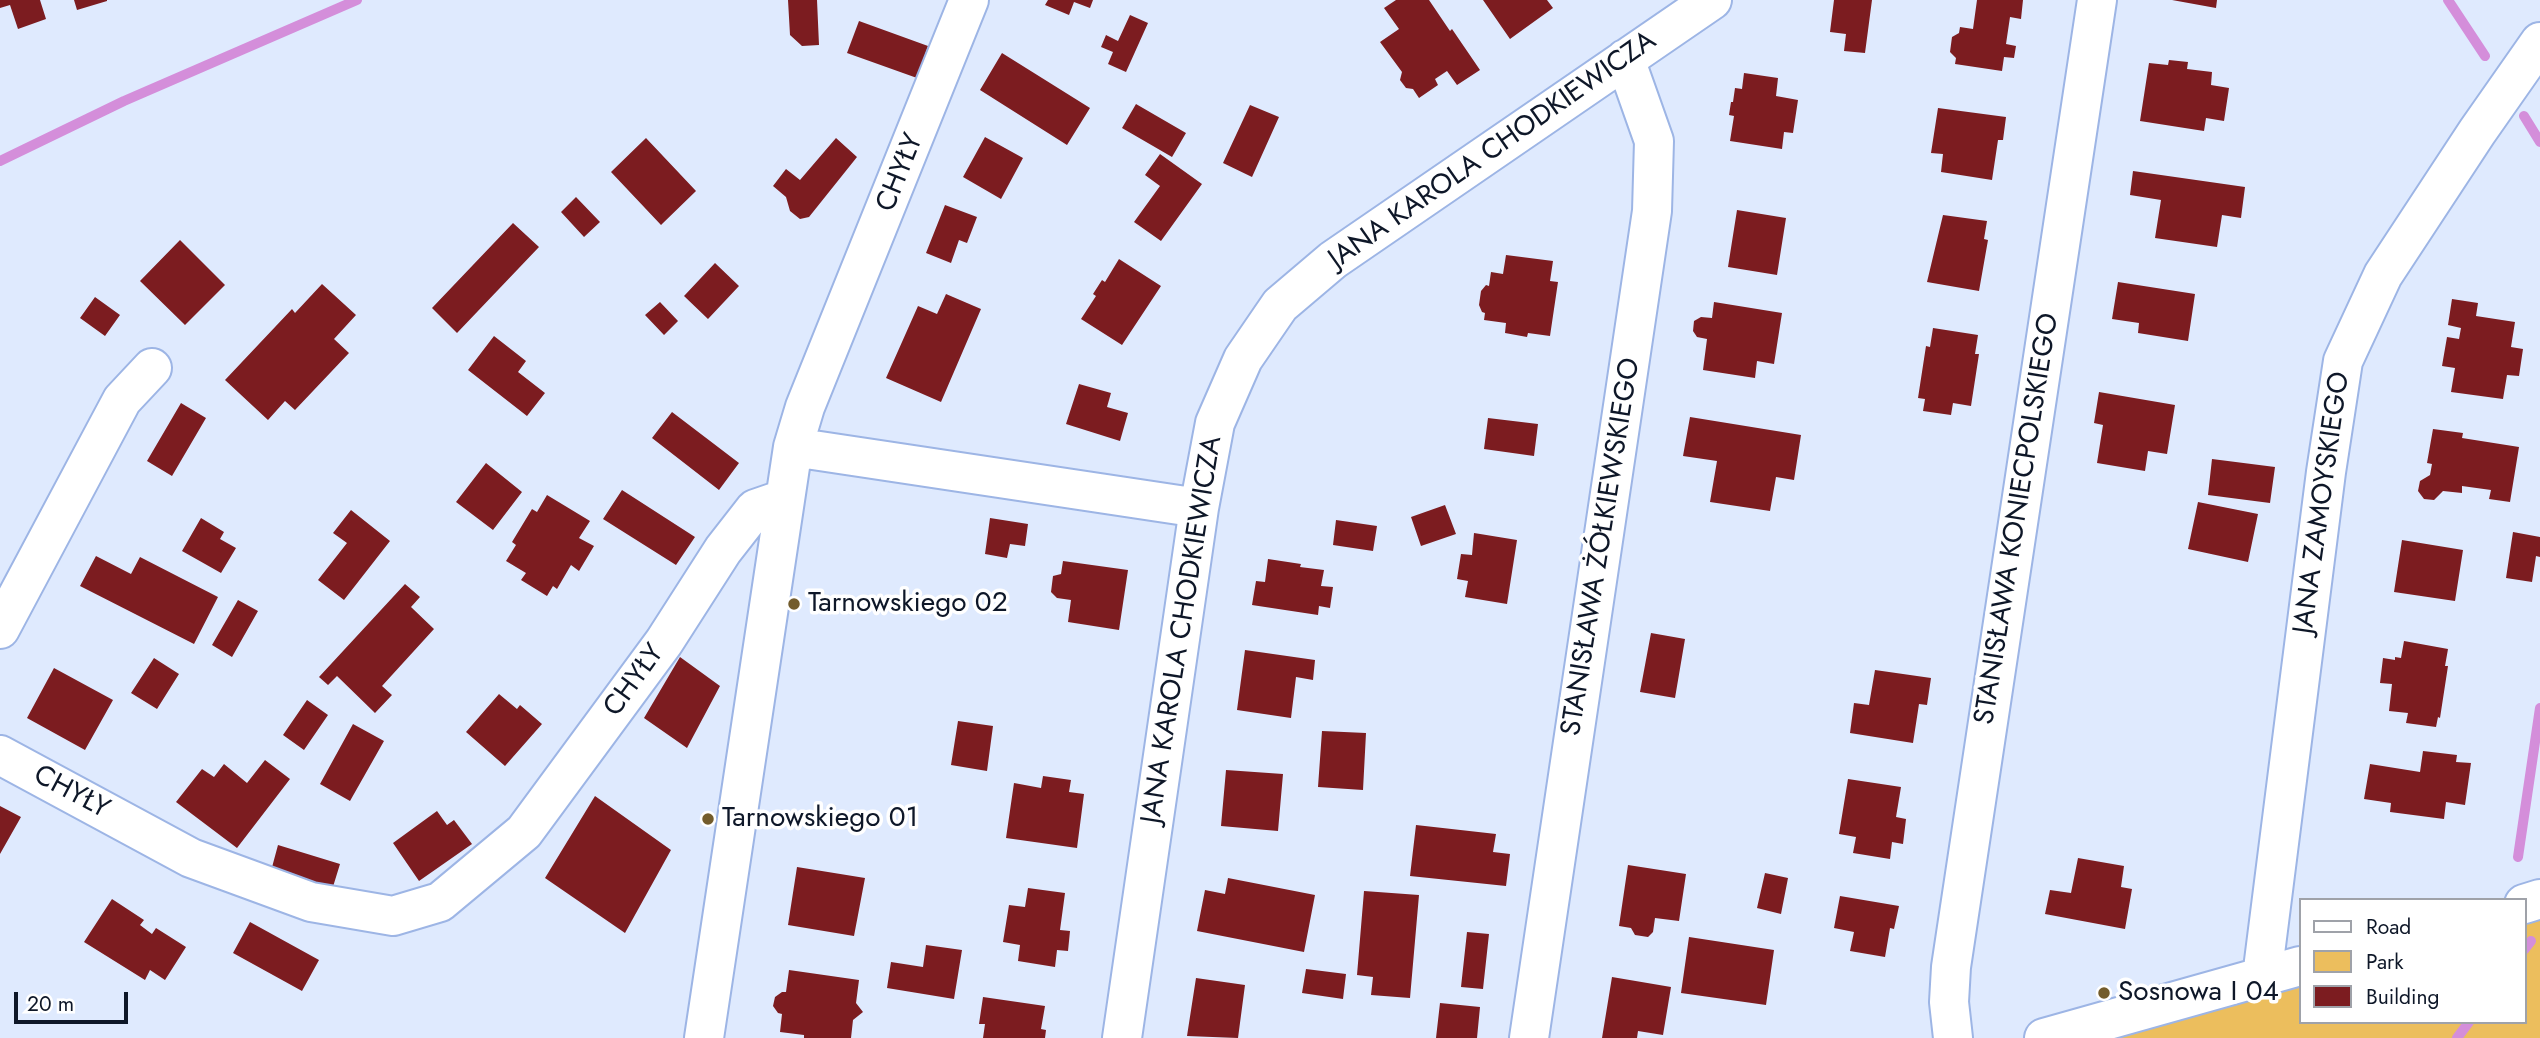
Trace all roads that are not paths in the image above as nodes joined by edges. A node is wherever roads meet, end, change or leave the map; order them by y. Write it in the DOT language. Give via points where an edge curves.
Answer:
graph roads {
  1 [pos="969,0"];
  2 [pos="1712,0"];
  3 [pos="2097,0"];
  4 [pos="2540,42"];
  5 [pos="1625,59"];
  6 [pos="152,368"];
  7 [pos="793,447"];
  8 [pos="784,499"];
  9 [pos="1199,508"];
  10 [pos="0,629"];
  11 [pos="0,755"];
  12 [pos="2298,967"];
  13 [pos="2262,977"];
  14 [pos="704,1038"];
  15 [pos="1122,1038"];
  16 [pos="1529,1038"];
  17 [pos="1953,1038"];
  18 [pos="2044,1038"];
  1 -- 7 [label="street, CHYŁY"];
  2 -- 5 [label="street, JANA KAROLA CHODKIEWICZA"];
  3 -- 17 [label="street, STANISŁAWA KONIECPOLSKIEGO" via="1951,967"];
  4 -- 13 [label="street, JANA ZAMOYSKIEGO" via="2383,275 2343,361"];
  5 -- 9 [label="street, JANA KAROLA CHODKIEWICZA" via="1333,260 1280,305 1242,359 1215,423"];
  5 -- 16 [label="street, STANISŁAWA ŻÓŁKIEWSKIEGO" via="1654,141 1652,211"];
  6 -- 10 [label="street" via="122,400"];
  7 -- 8 [label="street, CHYŁY"];
  7 -- 9 [label="street"];
  8 -- 11 [label="street, CHYŁY" via="755,509 524,832 440,902 393,916 310,902 191,858"];
  8 -- 14 [label="street"];
  9 -- 15 [label="street, JANA KAROLA CHODKIEWICZA"];
  12 -- 13 [label="street"];
  13 -- 18 [label="street"];
}
